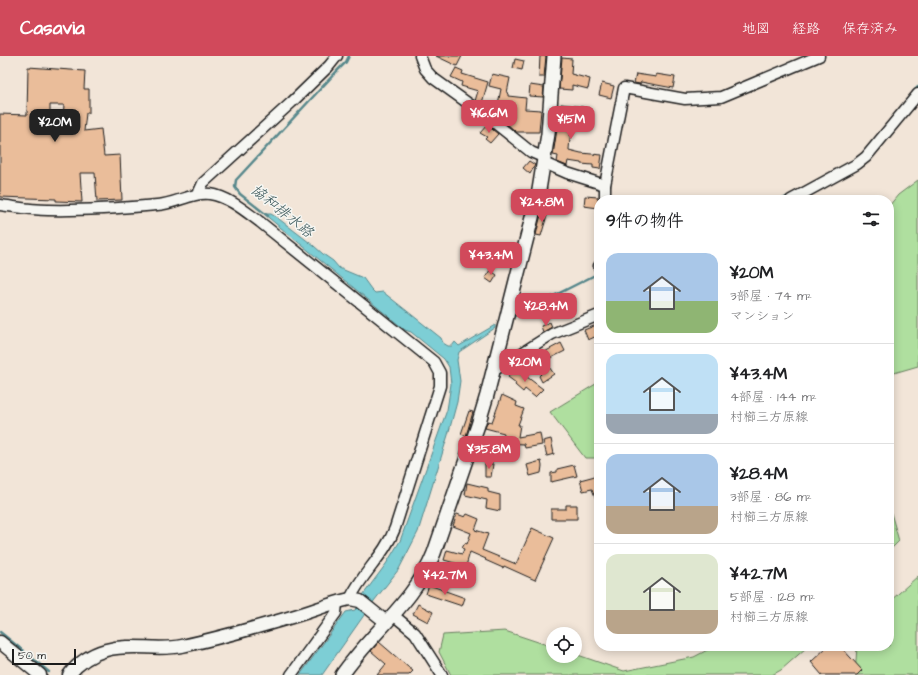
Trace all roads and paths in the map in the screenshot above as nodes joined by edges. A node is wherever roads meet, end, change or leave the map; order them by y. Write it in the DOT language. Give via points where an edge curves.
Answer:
graph roads {
  1 [pos="337,56"];
  2 [pos="420,56"];
  3 [pos="554,56"];
  4 [pos="819,56"];
  5 [pos="918,94"];
  6 [pos="545,161"];
  7 [pos="605,185"];
  8 [pos="198,194"];
  9 [pos="605,195"];
  10 [pos="800,195"];
  11 [pos="0,205"];
  12 [pos="594,317"];
  13 [pos="494,368"];
  14 [pos="355,600"];
  15 [pos="337,603"];
  16 [pos="386,618"];
  17 [pos="0,642"];
  18 [pos="40,675"];
  19 [pos="69,675"];
  20 [pos="291,675"];
  21 [pos="342,675"];
  22 [pos="442,675"];
  1 -- 8 [label="street" via="292,102 203,183"];
  2 -- 6 [label="street" via="425,69 433,78"];
  3 -- 6 [label="main road"];
  4 -- 7 [label="street" via="721,97 685,99 624,88"];
  5 -- 10 [label="street" via="866,157"];
  6 -- 7 [label="street" via="566,173"];
  6 -- 13 [label="main road"];
  7 -- 9 [label="street"];
  8 -- 11 [label="street" via="155,206 51,210"];
  8 -- 14 [label="street" via="221,197 254,218 438,367 440,386 394,533 354,590"];
  12 -- 13 [label="street" via="552,334 498,368"];
  13 -- 16 [label="main road" via="478,425 432,559 418,585"];
  14 -- 15 [label="street"];
  14 -- 16 [label="street"];
  15 -- 19 [label="street" via="182,646 105,650 87,658"];
  15 -- 20 [label="street" via="336,613"];
  16 -- 21 [label="main road"];
  16 -- 22 [label="street" via="415,633"];
  17 -- 18 [label="street"];
}
